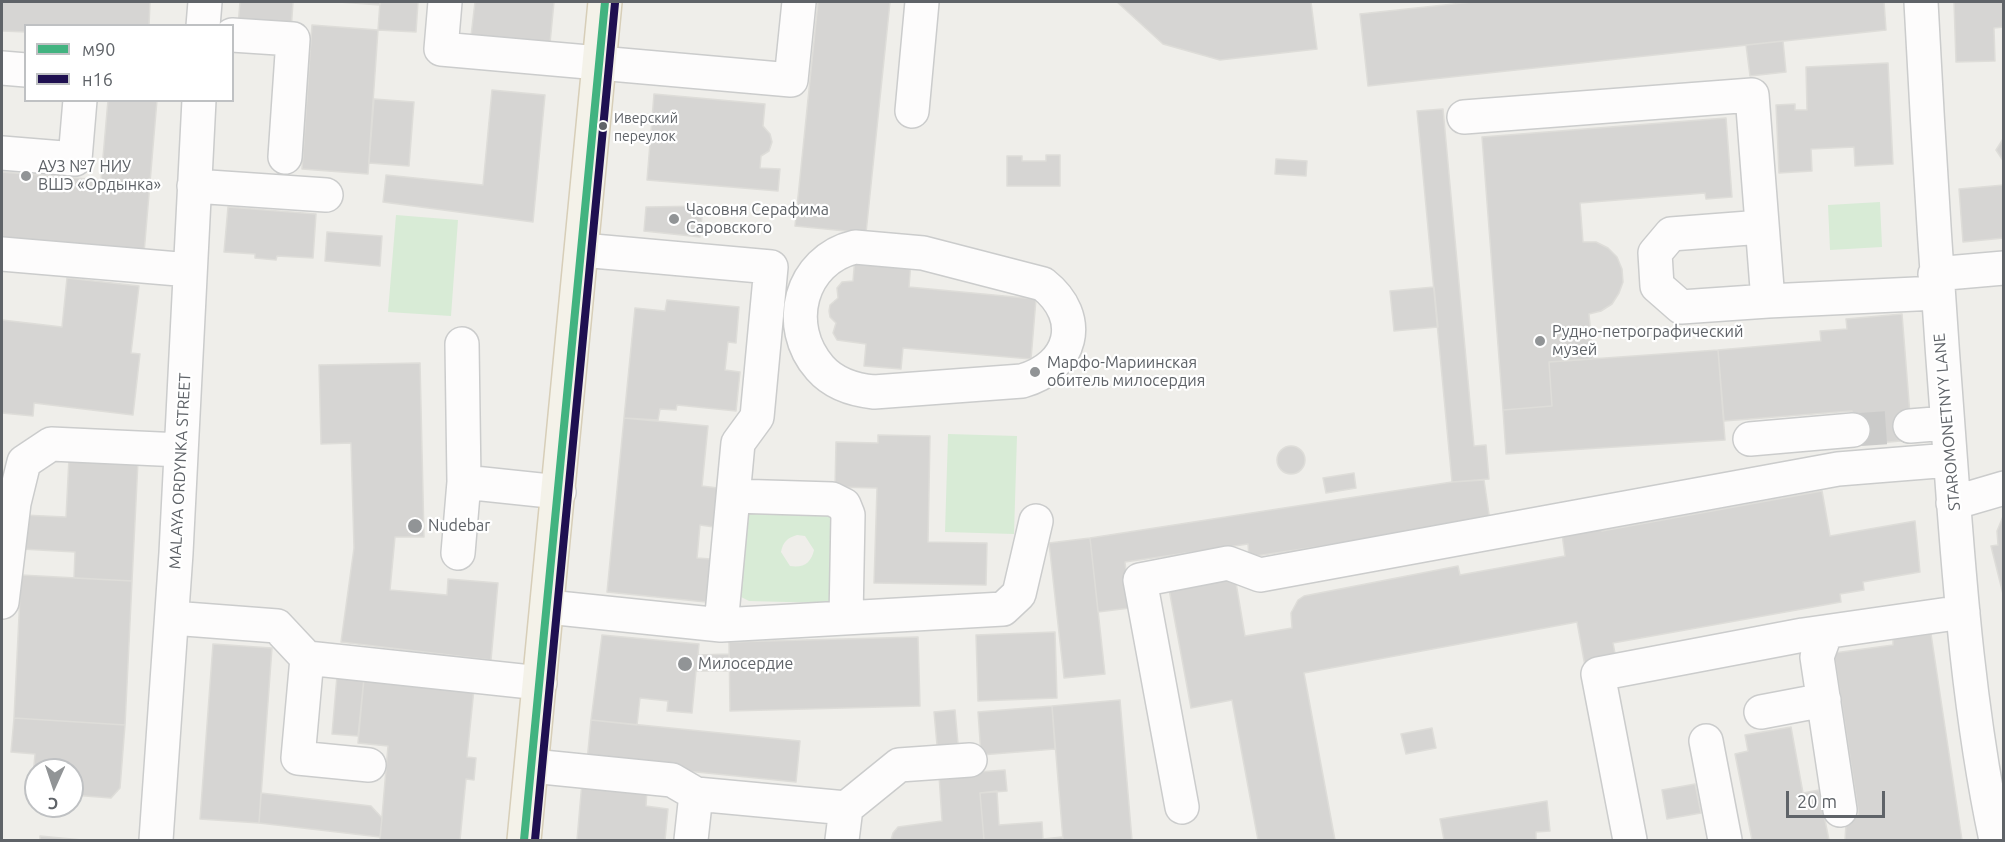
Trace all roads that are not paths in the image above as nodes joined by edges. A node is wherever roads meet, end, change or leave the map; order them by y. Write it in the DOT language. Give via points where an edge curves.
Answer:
graph roads {
  1 [pos="205,2"];
  2 [pos="445,2"];
  3 [pos="606,2"];
  4 [pos="799,2"];
  5 [pos="922,2"];
  6 [pos="1921,2"];
  7 [pos="203,24"];
  8 [pos="234,35"];
  9 [pos="600,64"];
  10 [pos="2,68"];
  11 [pos="24,70"];
  12 [pos="80,102"];
  13 [pos="199,102"];
  14 [pos="912,111"];
  15 [pos="1464,117"];
  16 [pos="2,153"];
  17 [pos="285,157"];
  18 [pos="194,186"];
  19 [pos="326,195"];
  20 [pos="1762,227"];
  21 [pos="582,249"];
  22 [pos="2,254"];
  23 [pos="771,267"];
  24 [pos="2003,269"];
  25 [pos="190,270"];
  26 [pos="810,279"];
  27 [pos="1936,283"];
  28 [pos="1768,301"];
  29 [pos="766,313"];
  30 [pos="800,316"];
  31 [pos="462,344"];
  32 [pos="1947,423"];
  33 [pos="1910,426"];
  34 [pos="1854,430"];
  35 [pos="1750,439"];
  36 [pos="181,450"];
  37 [pos="1950,460"];
  38 [pos="13,464"];
  39 [pos="464,482"];
  40 [pos="2004,488"];
  41 [pos="559,492"];
  42 [pos="733,496"];
  43 [pos="1953,503"];
  44 [pos="1036,521"];
  45 [pos="458,553"];
  46 [pos="2,602"];
  47 [pos="548,607"];
  48 [pos="1963,612"];
  49 [pos="172,618"];
  50 [pos="846,618"];
  51 [pos="722,625"];
  52 [pos="1826,632"];
  53 [pos="307,658"];
  54 [pos="540,683"];
  55 [pos="1824,700"];
  56 [pos="1761,712"];
  57 [pos="1706,741"];
  58 [pos="970,760"];
  59 [pos="369,765"];
  60 [pos="532,766"];
  61 [pos="696,794"];
  62 [pos="1182,807"];
  63 [pos="846,808"];
  64 [pos="1840,810"];
  65 [pos="156,840"];
  66 [pos="524,840"];
  67 [pos="691,840"];
  68 [pos="842,840"];
  69 [pos="1630,840"];
  70 [pos="1725,840"];
  71 [pos="1996,840"];
  1 -- 7 [label="street"];
  2 -- 9 [label="street" via="441,50"];
  3 -- 9 [label="main road"];
  4 -- 9 [label="street" via="792,80"];
  5 -- 14 [label="street"];
  6 -- 27 [label="street, STAROMONETNYY LANE"];
  8 -- 17 [label="street" via="293,39"];
  9 -- 21 [label="main road"];
  10 -- 11 [label="street"];
  12 -- 16 [label="street" via="75,159"];
  13 -- 18 [label="street, MALAYA ORDYNKA STREET"];
  15 -- 20 [label="street" via="1752,95"];
  18 -- 19 [label="street"];
  18 -- 25 [label="street, MALAYA ORDYNKA STREET"];
  20 -- 28 [label="street"];
  20 -- 28 [label="street" via="1671,234 1655,253 1656,275 1657,286 1681,307"];
  21 -- 23 [label="street"];
  21 -- 41 [label="main road"];
  22 -- 25 [label="street"];
  23 -- 26 [label="street"];
  23 -- 29 [label="street"];
  24 -- 27 [label="street"];
  25 -- 36 [label="street, MALAYA ORDYNKA STREET"];
  26 -- 30 [label="street" via="802,296"];
  26 -- 30 [label="street" via="838,251 855,247 923,253 1043,284 1065,308 1068,340 1062,356 1037,377 874,392 855,390 821,370 802,336"];
  27 -- 28 [label="street"];
  27 -- 32 [label="street, STAROMONETNYY LANE"];
  29 -- 30 [label="street"];
  29 -- 42 [label="street" via="757,417 738,443"];
  31 -- 39 [label="street"];
  32 -- 33 [label="street"];
  32 -- 37 [label="street, STAROMONETNYY LANE"];
  34 -- 35 [label="street"];
  36 -- 38 [label="street" via="51,444"];
  36 -- 49 [label="street, MALAYA ORDYNKA STREET"];
  37 -- 43 [label="street, STAROMONETNYY LANE"];
  37 -- 62 [label="street" via="1838,469 1260,575 1228,563 1140,580"];
  38 -- 46 [label="street" via="14,502"];
  39 -- 41 [label="street"];
  39 -- 45 [label="street"];
  40 -- 43 [label="street"];
  41 -- 47 [label="main road"];
  42 -- 50 [label="street" via="832,499 844,505 848,515"];
  42 -- 51 [label="street"];
  43 -- 48 [label="street, STAROMONETNYY LANE"];
  44 -- 50 [label="street" via="1020,594 1003,609"];
  47 -- 51 [label="street"];
  47 -- 54 [label="main road"];
  48 -- 52 [label="street"];
  48 -- 71 [label="street, STAROMONETNYY LANE" via="1977,740"];
  49 -- 53 [label="street" via="277,626"];
  49 -- 65 [label="street, MALAYA ORDYNKA STREET"];
  50 -- 51 [label="street"];
  52 -- 55 [label="street" via="1817,657"];
  52 -- 69 [label="street" via="1599,675"];
  53 -- 54 [label="street"];
  53 -- 59 [label="street" via="298,758"];
  54 -- 60 [label="main road"];
  55 -- 56 [label="street"];
  55 -- 64 [label="street"];
  57 -- 70 [label="street"];
  58 -- 63 [label="street" via="899,765"];
  60 -- 61 [label="street" via="672,780"];
  60 -- 66 [label="main road"];
  61 -- 63 [label="street"];
  61 -- 67 [label="street"];
  63 -- 68 [label="street"];
}
